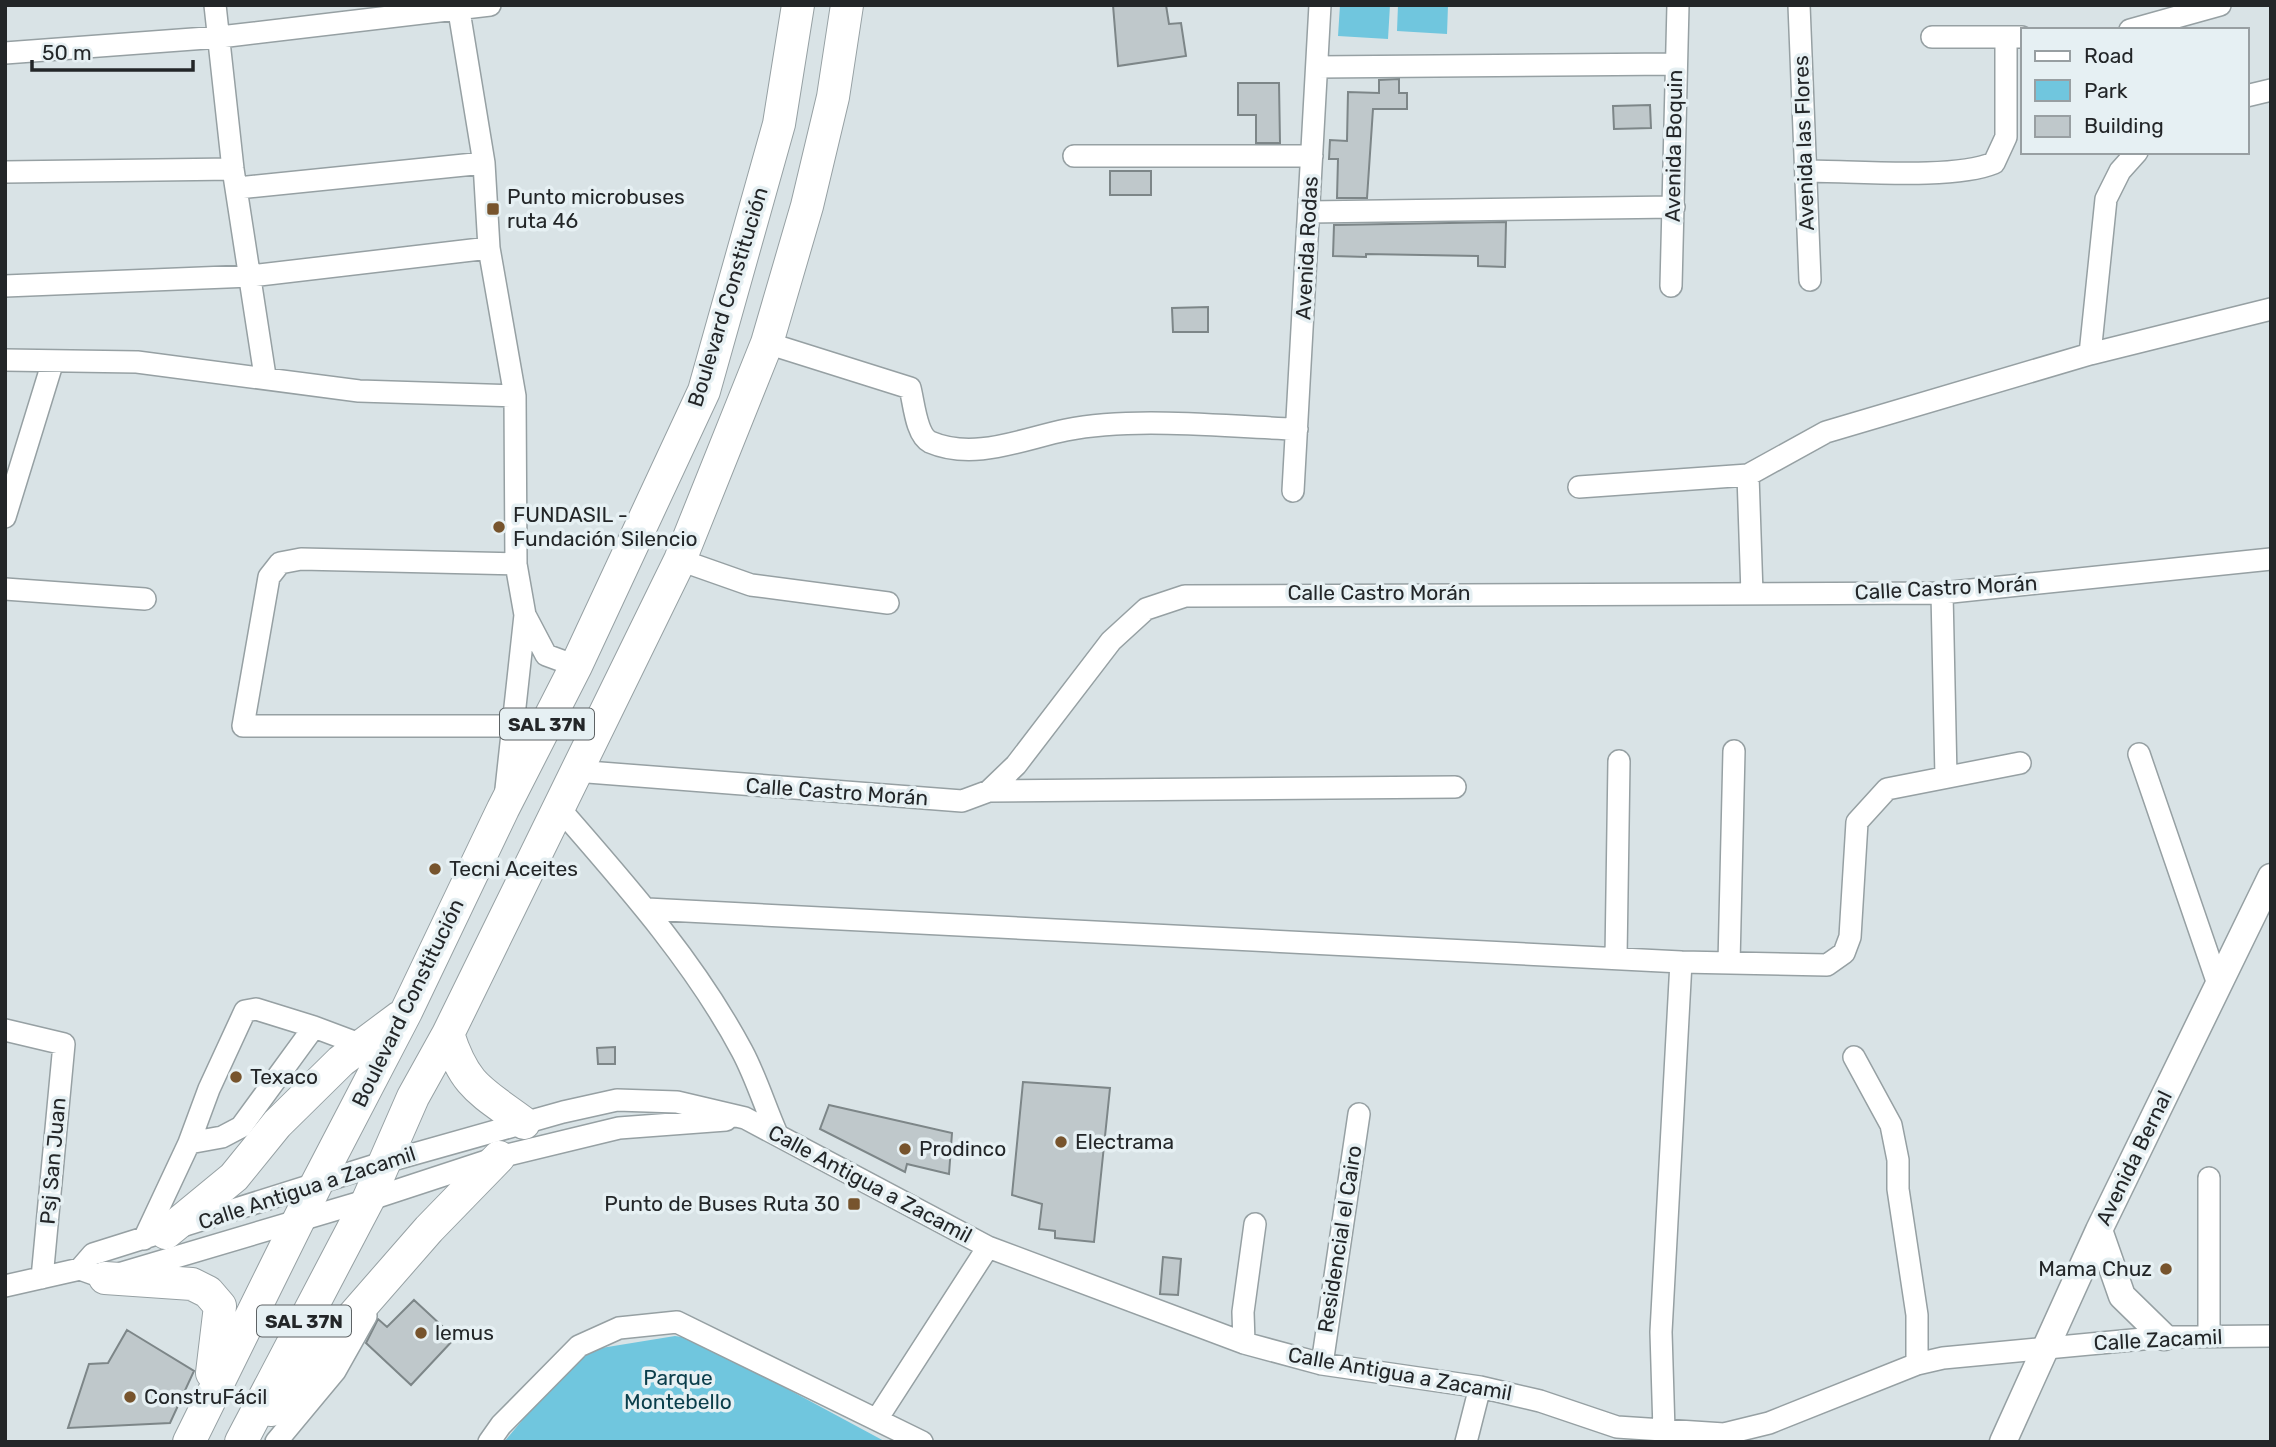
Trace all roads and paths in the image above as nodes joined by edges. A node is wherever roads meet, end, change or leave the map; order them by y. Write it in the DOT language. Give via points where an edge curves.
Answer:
graph roads {
  1 [pos="215,5"];
  2 [pos="490,5"];
  3 [pos="798,5"];
  4 [pos="847,5"];
  5 [pos="1320,5"];
  6 [pos="1678,5"];
  7 [pos="1799,5"];
  8 [pos="2220,5"];
  9 [pos="458,7"];
  10 [pos="2137,28"];
  11 [pos="220,37"];
  12 [pos="1932,37"];
  13 [pos="2014,37"];
  14 [pos="5,52"];
  15 [pos="1675,64"];
  16 [pos="1317,67"];
  17 [pos="2271,90"];
  18 [pos="2248,96"];
  19 [pos="2135,154"];
  20 [pos="1074,156"];
  21 [pos="1312,156"];
  22 [pos="484,163"];
  23 [pos="1806,170"];
  24 [pos="5,172"];
  25 [pos="236,179"];
  26 [pos="1674,207"];
  27 [pos="1309,212"];
  28 [pos="489,248"];
  29 [pos="251,275"];
  30 [pos="1810,280"];
  31 [pos="5,286"];
  32 [pos="1671,286"];
  33 [pos="2271,309"];
  34 [pos="767,343"];
  35 [pos="2090,354"];
  36 [pos="5,360"];
  37 [pos="53,360"];
  38 [pos="265,376"];
  39 [pos="515,396"];
  40 [pos="1297,429"];
  41 [pos="1748,475"];
  42 [pos="1579,486"];
  43 [pos="1293,491"];
  44 [pos="5,517"];
  45 [pos="2271,559"];
  46 [pos="680,560"];
  47 [pos="516,564"];
  48 [pos="5,589"];
  49 [pos="1942,593"];
  50 [pos="1752,594"];
  51 [pos="145,599"];
  52 [pos="888,603"];
  53 [pos="525,615"];
  54 [pos="576,666"];
  55 [pos="514,726"];
  56 [pos="1734,751"];
  57 [pos="2139,754"];
  58 [pos="1619,761"];
  59 [pos="2020,763"];
  60 [pos="575,771"];
  61 [pos="1946,777"];
  62 [pos="1455,787"];
  63 [pos="989,790"];
  64 [pos="559,808"];
  65 [pos="503,809"];
  66 [pos="2271,877"];
  67 [pos="647,909"];
  68 [pos="1616,958"];
  69 [pos="1681,962"];
  70 [pos="1729,963"];
  71 [pos="2218,984"];
  72 [pos="406,1012"];
  73 [pos="314,1027"];
  74 [pos="5,1030"];
  75 [pos="448,1034"];
  76 [pos="362,1045"];
  77 [pos="1854,1057"];
  78 [pos="1359,1114"];
  79 [pos="746,1118"];
  80 [pos="524,1123"];
  81 [pos="777,1134"];
  82 [pos="189,1143"];
  83 [pos="499,1157"];
  84 [pos="382,1163"];
  85 [pos="2209,1178"];
  86 [pos="317,1183"];
  87 [pos="368,1200"];
  88 [pos="300,1221"];
  89 [pos="1255,1224"];
  90 [pos="2099,1230"];
  91 [pos="155,1236"];
  92 [pos="988,1247"];
  93 [pos="93,1274"];
  94 [pos="42,1278"];
  95 [pos="5,1286"];
  96 [pos="377,1287"];
  97 [pos="2164,1336"];
  98 [pos="2209,1336"];
  99 [pos="2271,1336"];
  100 [pos="1244,1343"];
  101 [pos="2045,1348"];
  102 [pos="1322,1364"];
  103 [pos="1917,1364"];
  104 [pos="1480,1387"];
  105 [pos="205,1409"];
  106 [pos="877,1419"];
  107 [pos="1664,1431"];
  108 [pos="1616,1435"];
  109 [pos="189,1442"];
  110 [pos="241,1442"];
  111 [pos="276,1442"];
  112 [pos="489,1442"];
  113 [pos="922,1442"];
  114 [pos="1466,1442"];
  115 [pos="2003,1442"];
  1 -- 11 [label="street"];
  2 -- 9 [label="street"];
  3 -- 54 [label="highway, Boulevard Constitución / SAL 37N" via="779,124 704,391"];
  4 -- 34 [label="highway, Boulevard Constitución / SAL 37N" via="830,111"];
  5 -- 16 [label="street, Avenida Rodas"];
  6 -- 15 [label="street, Avenida Boquin"];
  7 -- 23 [label="street, Avenida las Flores"];
  8 -- 10 [label="street"];
  9 -- 11 [label="street"];
  9 -- 22 [label="street"];
  11 -- 14 [label="street"];
  11 -- 25 [label="street"];
  12 -- 13 [label="street"];
  13 -- 23 [label="street" via="2007,137 1994,163 1977,170 1952,171"];
  15 -- 16 [label="street"];
  15 -- 26 [label="street, Avenida Boquin"];
  16 -- 21 [label="street, Avenida Rodas"];
  17 -- 18 [label="street"];
  19 -- 35 [label="street" via="2120,171 2106,200"];
  20 -- 21 [label="street"];
  21 -- 27 [label="street, Avenida Rodas"];
  22 -- 25 [label="street"];
  22 -- 28 [label="street"];
  23 -- 30 [label="street, Avenida las Flores"];
  24 -- 25 [label="street"];
  25 -- 29 [label="street"];
  26 -- 27 [label="street"];
  26 -- 32 [label="street, Avenida Boquin"];
  27 -- 40 [label="street, Avenida Rodas"];
  28 -- 29 [label="street"];
  28 -- 39 [label="street"];
  29 -- 31 [label="street"];
  29 -- 38 [label="street"];
  33 -- 35 [label="street"];
  34 -- 40 [label="street" via="909,388 921,433 927,440 954,449 1002,446 1108,423"];
  34 -- 46 [label="highway, Boulevard Constitución / SAL 37N"];
  35 -- 41 [label="street" via="1826,432"];
  36 -- 37 [label="street"];
  37 -- 38 [label="street" via="136,362"];
  37 -- 44 [label="street"];
  38 -- 39 [label="street" via="359,391"];
  39 -- 47 [label="street"];
  40 -- 43 [label="street, Avenida Rodas"];
  41 -- 42 [label="street"];
  41 -- 50 [label="street"];
  45 -- 49 [label="street, Calle Castro Morán"];
  46 -- 52 [label="street" via="751,585"];
  46 -- 60 [label="highway, Boulevard Constitución / SAL 37N"];
  47 -- 53 [label="street"];
  47 -- 55 [label="street" via="301,559 280,563 269,577 243,726"];
  48 -- 51 [label="street"];
  49 -- 50 [label="street, Calle Castro Morán"];
  49 -- 61 [label="street"];
  50 -- 63 [label="street, Calle Castro Morán" via="1185,596 1146,610 1111,641 1016,765"];
  53 -- 54 [label="street" via="546,655"];
  53 -- 55 [label="street"];
  54 -- 65 [label="highway, Boulevard Constitución / SAL 37N"];
  55 -- 65 [label="street"];
  56 -- 70 [label="street"];
  57 -- 71 [label="street"];
  58 -- 68 [label="street"];
  59 -- 61 [label="street"];
  60 -- 63 [label="street, Calle Castro Morán" via="918,799 962,800"];
  60 -- 64 [label="highway, Boulevard Constitución / SAL 37N"];
  61 -- 70 [label="street" via="1887,789 1857,822 1850,937 1844,953 1827,965"];
  62 -- 63 [label="street"];
  64 -- 67 [label="street"];
  64 -- 75 [label="highway, Boulevard Constitución / SAL 37N"];
  65 -- 72 [label="highway, Boulevard Constitución / SAL 37N"];
  66 -- 71 [label="main road, Avenida Bernal"];
  67 -- 68 [label="street"];
  67 -- 81 [label="street" via="744,1053"];
  68 -- 69 [label="street"];
  69 -- 70 [label="street"];
  69 -- 107 [label="street" via="1661,1332"];
  71 -- 90 [label="main road, Avenida Bernal"];
  72 -- 76 [label="highway"];
  72 -- 86 [label="highway, Boulevard Constitución / SAL 37N"];
  73 -- 76 [label="street"];
  73 -- 82 [label="street" via="241,1127 222,1137"];
  73 -- 82 [label="street" via="256,1009 245,1011"];
  74 -- 94 [label="street, Psj San Juan" via="64,1044"];
  75 -- 80 [label="highway" via="459,1067 474,1086"];
  75 -- 84 [label="highway, Boulevard Constitución / SAL 37N"];
  76 -- 91 [label="highway" via="277,1124 234,1177"];
  77 -- 103 [label="street" via="1891,1125 1917,1315"];
  78 -- 102 [label="street, Residencial el Cairo"];
  79 -- 80 [label="street, Calle Antigua a Zacamil" via="677,1102 617,1101"];
  79 -- 81 [label="street, Calle Antigua a Zacamil"];
  79 -- 83 [label="street, Calle Antigua a Zacamil" via="619,1128"];
  80 -- 84 [label="street, Calle Antigua a Zacamil"];
  81 -- 92 [label="street, Calle Antigua a Zacamil"];
  82 -- 91 [label="street"];
  83 -- 87 [label="street, Calle Antigua a Zacamil"];
  83 -- 96 [label="highway"];
  84 -- 86 [label="street, Calle Antigua a Zacamil"];
  84 -- 87 [label="highway, Boulevard Constitución"];
  85 -- 98 [label="street"];
  86 -- 88 [label="highway, Boulevard Constitución / SAL 37N"];
  86 -- 91 [label="street, Calle Antigua a Zacamil"];
  87 -- 88 [label="street, Calle Antigua a Zacamil"];
  87 -- 110 [label="highway, Boulevard Constitución / SAL 37N"];
  88 -- 93 [label="street, Calle Antigua a Zacamil"];
  88 -- 105 [label="highway, Boulevard Constitución / SAL 37N"];
  89 -- 100 [label="street" via="1243,1312"];
  90 -- 97 [label="main road" via="2122,1296"];
  90 -- 101 [label="main road, Avenida Bernal"];
  91 -- 93 [label="street, Calle Antigua a Zacamil" via="93,1254"];
  92 -- 100 [label="street, Calle Antigua a Zacamil"];
  92 -- 106 [label="street"];
  93 -- 94 [label="street, Calle Antigua a Zacamil"];
  93 -- 105 [label="highway" via="192,1284 208,1292 220,1306 219,1338"];
  94 -- 95 [label="street, Calle Antigua a Zacamil"];
  96 -- 110 [label="highway"];
  96 -- 111 [label="street" via="364,1321 335,1371"];
  97 -- 98 [label="street, Calle Zacamil"];
  97 -- 101 [label="street, Calle Zacamil"];
  98 -- 99 [label="street, Calle Zacamil"];
  100 -- 102 [label="street, Calle Antigua a Zacamil"];
  101 -- 103 [label="street, Calle Antigua a Zacamil"];
  101 -- 115 [label="main road, Avenida Bernal"];
  102 -- 104 [label="street, Calle Antigua a Zacamil"];
  103 -- 107 [label="street, Calle Antigua a Zacamil" via="1758,1426 1724,1434"];
  104 -- 108 [label="street, Calle Antigua a Zacamil" via="1540,1401"];
  104 -- 114 [label="street"];
  105 -- 109 [label="highway, Boulevard Constitución / SAL 37N"];
  106 -- 112 [label="street" via="677,1322 619,1328 579,1346"];
  106 -- 113 [label="street"];
  107 -- 108 [label="street, Calle Antigua a Zacamil"];
}
